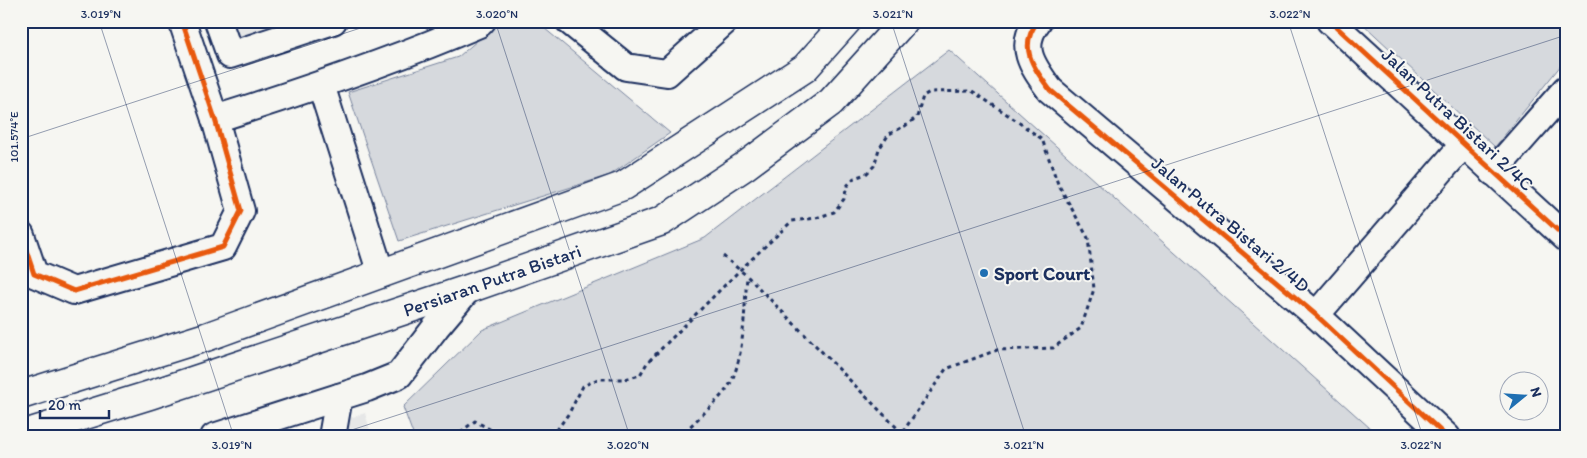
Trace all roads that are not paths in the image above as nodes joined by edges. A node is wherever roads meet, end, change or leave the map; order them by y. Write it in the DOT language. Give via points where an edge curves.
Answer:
graph roads {
  1 [pos="182,21"];
  2 [pos="218,21"];
  3 [pos="333,21"];
  4 [pos="482,21"];
  5 [pos="569,21"];
  6 [pos="726,21"];
  7 [pos="847,21"];
  8 [pos="904,21"];
  9 [pos="1038,21"];
  10 [pos="1330,21"];
  11 [pos="435,32"];
  12 [pos="321,85"];
  13 [pos="1566,89"];
  14 [pos="215,119"];
  15 [pos="1463,145"];
  16 [pos="1492,172"];
  17 [pos="21,235"];
  18 [pos="1566,238"];
  19 [pos="381,274"];
  20 [pos="468,289"];
  21 [pos="1316,315"];
  22 [pos="81,376"];
  23 [pos="21,382"];
  24 [pos="21,395"];
  25 [pos="150,395"];
  26 [pos="339,397"];
  27 [pos="21,435"];
  28 [pos="68,437"];
  29 [pos="214,437"];
  30 [pos="332,437"];
  31 [pos="1447,437"];
  1 -- 14 [label="street"];
  2 -- 3 [label="street" via="230,55"];
  4 -- 11 [label="street"];
  5 -- 6 [label="street" via="626,67 667,74"];
  7 -- 19 [label="main road" via="805,68 623,186"];
  8 -- 20 [label="main road, Persiaran Putra Bistari" via="831,102 662,222"];
  9 -- 21 [label="street, Jalan Putra Bistari 2/4D" via="1028,44 1030,61 1050,90"];
  10 -- 15 [label="street, Jalan Putra Bistari 2/4C"];
  11 -- 12 [label="street"];
  12 -- 14 [label="street"];
  12 -- 19 [label="street"];
  13 -- 16 [label="street"];
  14 -- 17 [label="street" via="241,212 223,247 74,290 34,274"];
  15 -- 16 [label="street, Jalan Putra Bistari 2/4C"];
  15 -- 21 [label="street"];
  16 -- 18 [label="street, Jalan Putra Bistari 2/4C"];
  19 -- 22 [label="main road" via="206,337"];
  20 -- 25 [label="main road, Persiaran Putra Bistari"];
  20 -- 26 [label="street" via="399,375"];
  21 -- 31 [label="street, Jalan Putra Bistari 2/4D"];
  22 -- 23 [label="main road"];
  22 -- 24 [label="main road"];
  25 -- 27 [label="main road, Persiaran Putra Bistari"];
  25 -- 28 [label="main road"];
  26 -- 29 [label="street"];
  26 -- 30 [label="street"];
}
